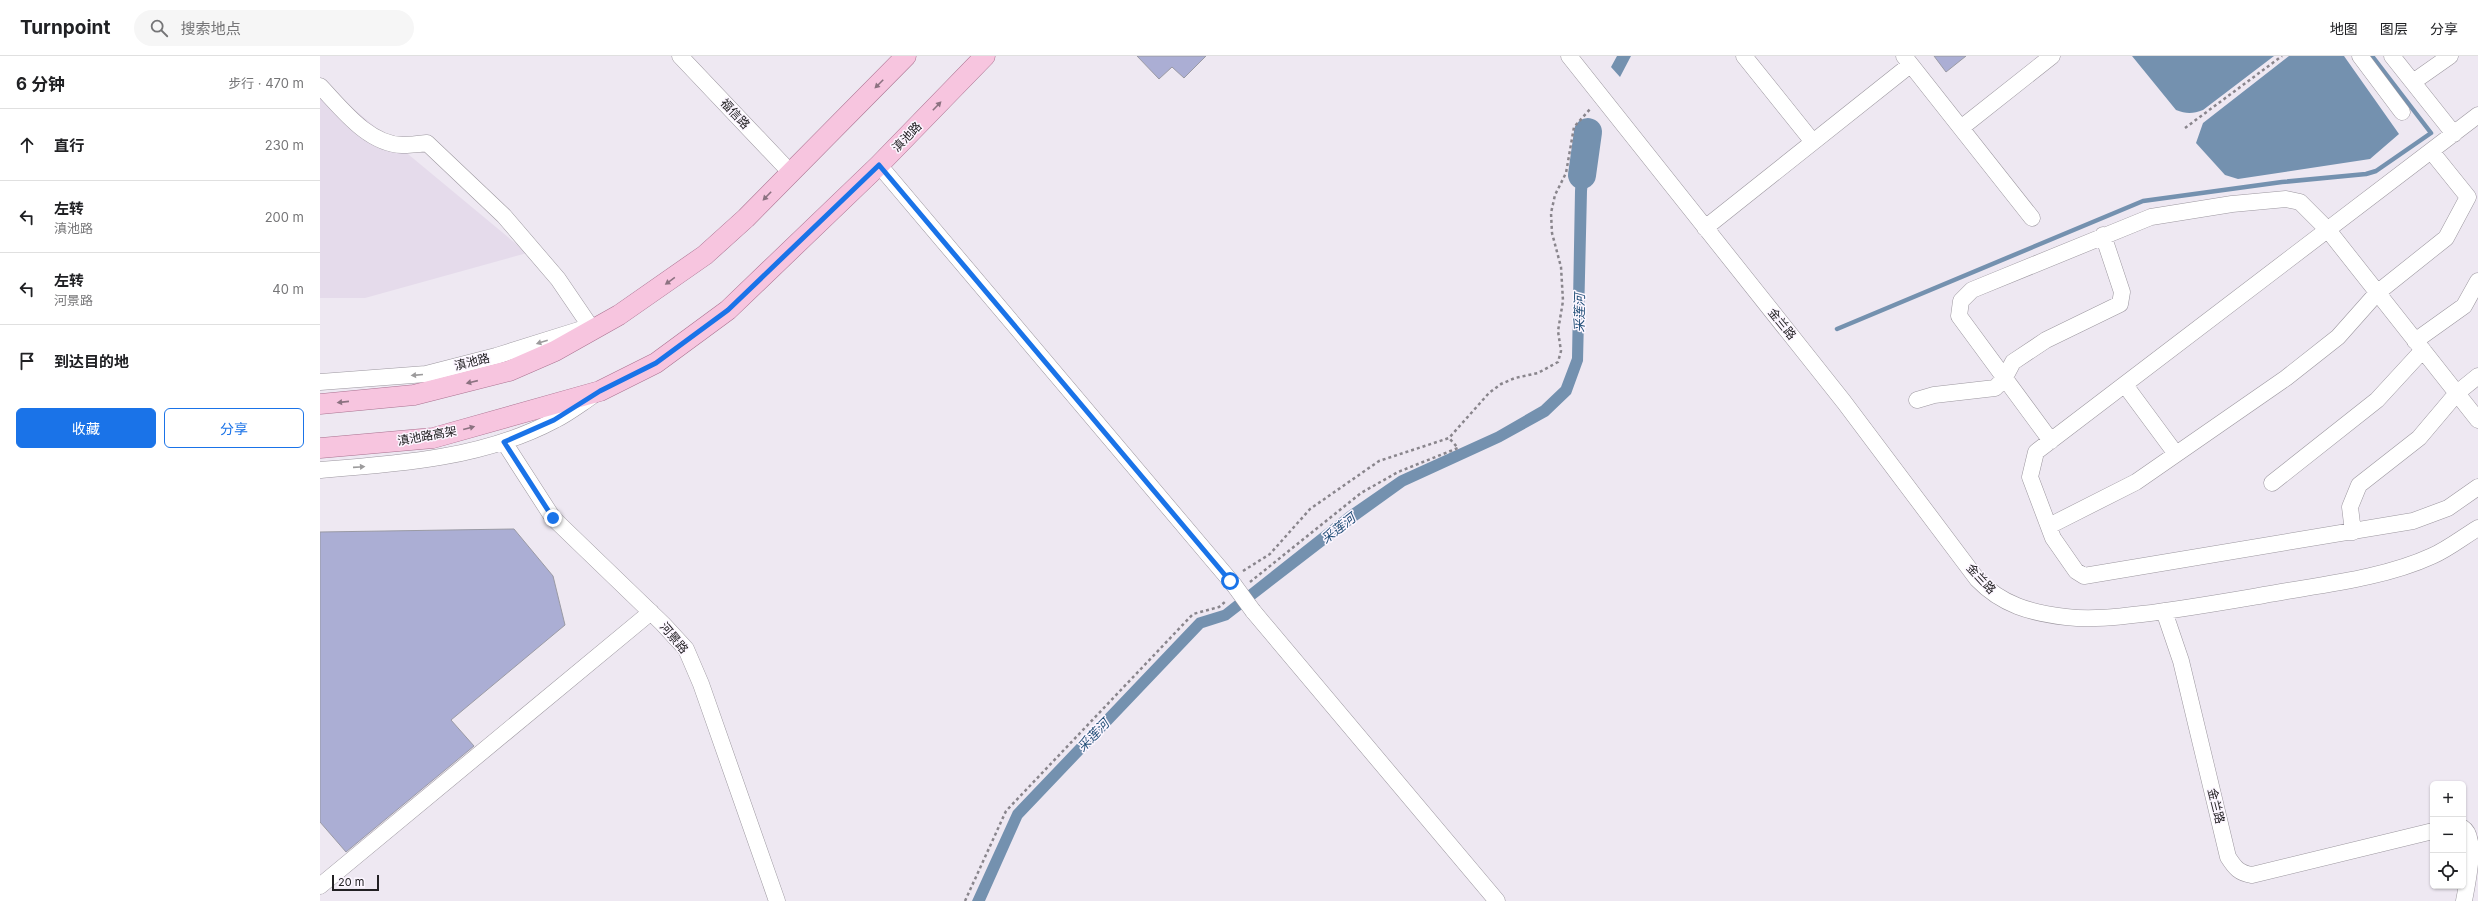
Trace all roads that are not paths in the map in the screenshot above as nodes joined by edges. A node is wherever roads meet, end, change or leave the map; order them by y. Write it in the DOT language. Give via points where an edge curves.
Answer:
graph roads {
  1 [pos="680,56"];
  2 [pos="906,56"];
  3 [pos="986,56"];
  4 [pos="1569,56"];
  5 [pos="1744,56"];
  6 [pos="2052,56"];
  7 [pos="2360,56"];
  8 [pos="2392,56"];
  9 [pos="2450,56"];
  10 [pos="1907,60"];
  11 [pos="2413,82"];
  12 [pos="320,86"];
  13 [pos="2402,112"];
  14 [pos="2478,115"];
  15 [pos="1961,128"];
  16 [pos="2454,134"];
  17 [pos="1813,142"];
  18 [pos="2431,151"];
  19 [pos="879,165"];
  20 [pos="790,172"];
  21 [pos="2032,218"];
  22 [pos="1705,228"];
  23 [pos="2328,230"];
  24 [pos="2103,235"];
  25 [pos="2478,281"];
  26 [pos="2377,293"];
  27 [pos="619,315"];
  28 [pos="590,326"];
  29 [pos="2419,346"];
  30 [pos="2478,376"];
  31 [pos="2004,379"];
  32 [pos="320,382"];
  33 [pos="2125,385"];
  34 [pos="600,391"];
  35 [pos="2457,393"];
  36 [pos="1917,400"];
  37 [pos="320,404"];
  38 [pos="530,409"];
  39 [pos="2478,420"];
  40 [pos="2051,441"];
  41 [pos="504,442"];
  42 [pos="320,448"];
  43 [pos="2176,454"];
  44 [pos="320,470"];
  45 [pos="2272,483"];
  46 [pos="2478,487"];
  47 [pos="2049,526"];
  48 [pos="2478,528"];
  49 [pos="2353,532"];
  50 [pos="2164,611"];
  51 [pos="651,612"];
  52 [pos="2466,831"];
  53 [pos="2430,832"];
  54 [pos="2476,846"];
  55 [pos="320,886"];
  56 [pos="777,901"];
  57 [pos="1497,901"];
  58 [pos="2464,901"];
  1 -- 20 [label="street, 福信路"];
  2 -- 20 [label="main road, 滇池路, one-way"];
  19 -- 3 [label="main road, 滇池路, one-way"];
  4 -- 22 [label="street, 金兰路"];
  5 -- 17 [label="street"];
  6 -- 15 [label="street"];
  7 -- 13 [label="street"];
  8 -- 11 [label="street"];
  9 -- 11 [label="street"];
  10 -- 15 [label="street"];
  10 -- 17 [label="street"];
  11 -- 16 [label="street"];
  12 -- 28 [label="street" via="356,122 379,139 401,145 428,143 504,216 558,278"];
  14 -- 16 [label="street"];
  15 -- 21 [label="street"];
  16 -- 18 [label="street"];
  17 -- 22 [label="street"];
  18 -- 23 [label="street"];
  18 -- 26 [label="street" via="2468,197 2446,238"];
  19 -- 34 [label="main road, 滇池路" via="728,310 656,363"];
  19 -- 57 [label="street, bridge" via="1236,587 1253,611"];
  20 -- 27 [label="main road, 滇池路, one-way" via="705,256"];
  22 -- 50 [label="street, 金兰路" via="1844,402 1977,579 1992,594 2041,613 2068,618 2111,617"];
  23 -- 24 [label="street" via="2300,202 2286,199 2232,204 2151,217"];
  23 -- 26 [label="street"];
  23 -- 33 [label="street"];
  24 -- 31 [label="street" via="2122,292 2120,304 2046,340 2013,362"];
  24 -- 31 [label="street" via="1972,290 1961,301 1958,316"];
  25 -- 29 [label="street" via="2464,306"];
  26 -- 29 [label="street"];
  26 -- 43 [label="street" via="2338,337 2286,378"];
  27 -- 28 [label="street, 滇池路"];
  27 -- 37 [label="main road, 滇池路, one-way" via="555,351 509,371 414,395"];
  28 -- 32 [label="street, 滇池路, one-way" via="496,356 426,374"];
  29 -- 35 [label="street"];
  29 -- 45 [label="street" via="2376,400"];
  30 -- 35 [label="street"];
  31 -- 36 [label="street" via="1995,388 1983,391 1934,395"];
  31 -- 40 [label="street"];
  33 -- 40 [label="street"];
  33 -- 43 [label="street"];
  34 -- 38 [label="main road, 滇池路"];
  34 -- 41 [label="street, 滇池路" via="554,420"];
  35 -- 39 [label="street"];
  35 -- 49 [label="street" via="2420,438 2359,485 2350,507"];
  42 -- 38 [label="main road, 滇池路高架, one-way" via="433,438"];
  40 -- 47 [label="street" via="2036,452 2030,477"];
  44 -- 41 [label="street, 滇池路, one-way" via="403,464"];
  41 -- 51 [label="street, 河景路" via="553,518"];
  43 -- 47 [label="street" via="2136,482"];
  46 -- 49 [label="street" via="2448,508 2413,521"];
  47 -- 49 [label="street" via="2053,538 2076,571 2084,576"];
  48 -- 50 [label="street" via="2432,556 2397,568 2344,581"];
  50 -- 53 [label="street, 金兰路" via="2180,661 2228,858 2236,870 2252,875"];
  51 -- 55 [label="street"];
  51 -- 56 [label="street, 河景路" via="686,649 701,684"];
  52 -- 54 [label="street"];
  54 -- 58 [label="street"];
}
